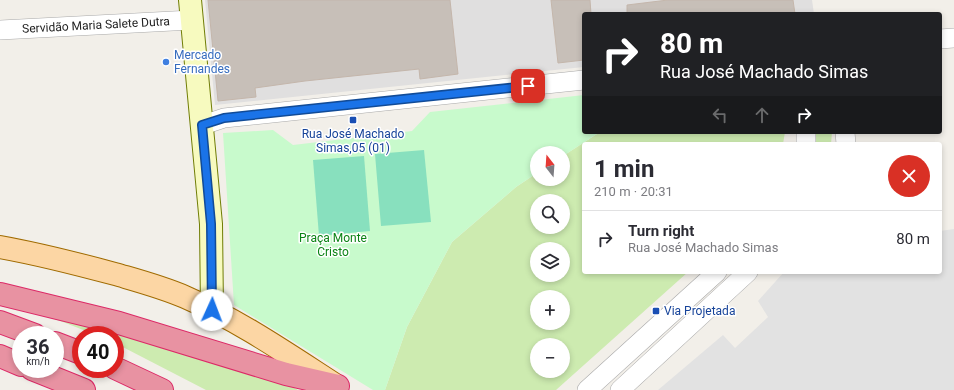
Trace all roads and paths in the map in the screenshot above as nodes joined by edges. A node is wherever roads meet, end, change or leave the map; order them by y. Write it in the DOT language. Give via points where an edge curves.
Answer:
graph roads {
  1 [pos="191,10"];
  2 [pos="0,30"];
  3 [pos="954,38"];
  4 [pos="942,39"];
  5 [pos="582,80"];
  6 [pos="202,125"];
  7 [pos="0,247"];
  8 [pos="716,274"];
  9 [pos="746,274"];
  10 [pos="0,294"];
  11 [pos="212,310"];
  12 [pos="0,322"];
  13 [pos="12,326"];
  14 [pos="0,356"];
  15 [pos="12,361"];
  16 [pos="124,372"];
  17 [pos="54,378"];
  18 [pos="341,388"];
  19 [pos="84,390"];
  20 [pos="162,390"];
  21 [pos="587,390"];
  22 [pos="620,390"];
  1 -- 2 [label="street, Servidão Maria Salete Dutra"];
  1 -- 6 [label="street"];
  3 -- 4 [label="street"];
  5 -- 6 [label="street" via="224,118"];
  6 -- 11 [label="street" via="211,224"];
  7 -- 11 [label="main road" via="160,287"];
  8 -- 21 [label="street"];
  9 -- 22 [label="street"];
  10 -- 18 [label="highway" via="119,323"];
  11 -- 18 [label="main road"];
  12 -- 13 [label="highway"];
  14 -- 15 [label="highway"];
  16 -- 20 [label="highway"];
  17 -- 19 [label="highway"];
}
